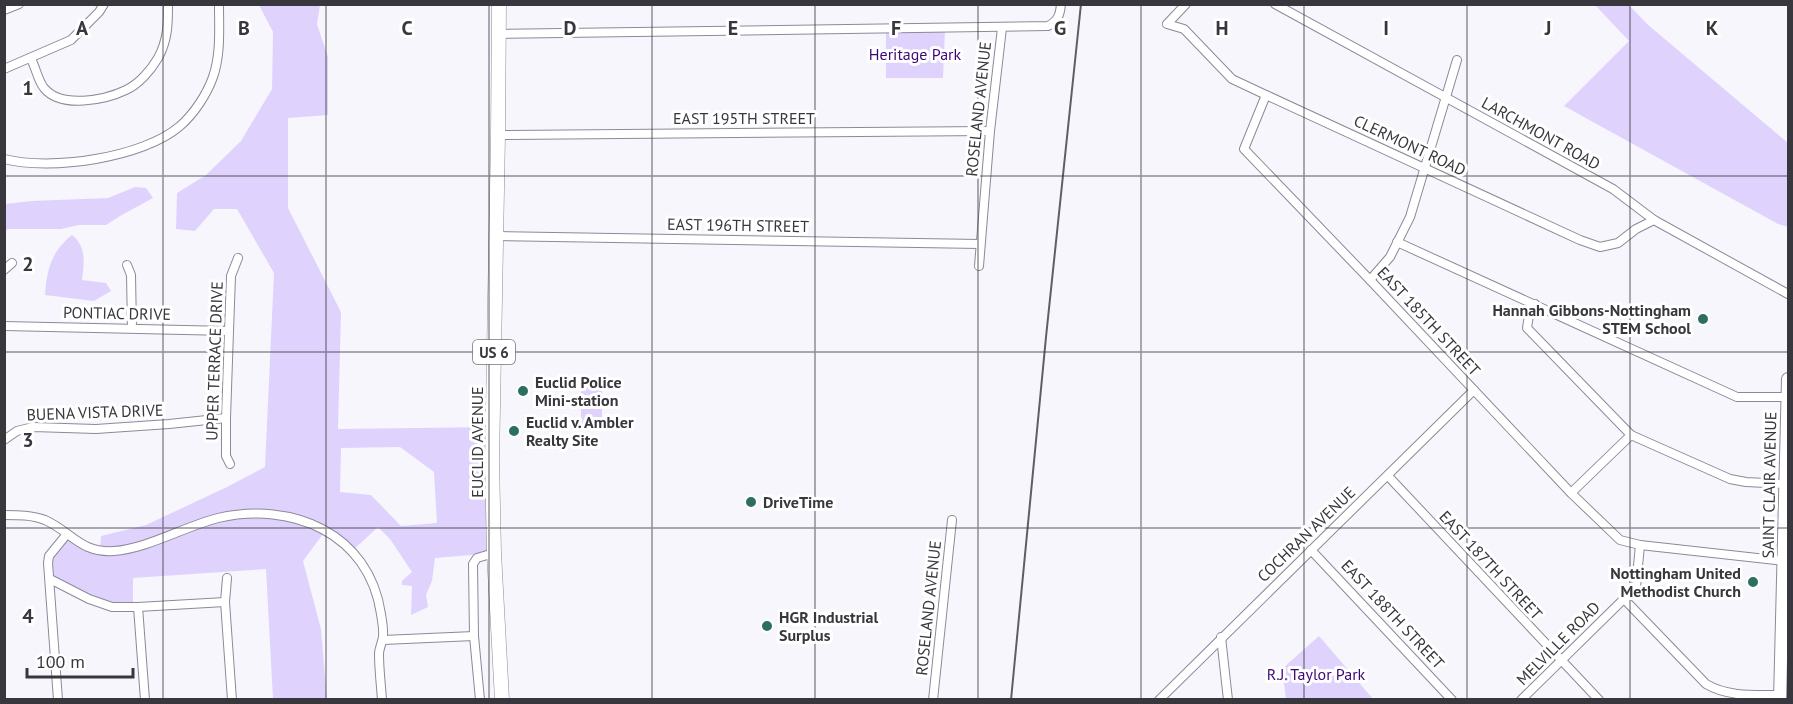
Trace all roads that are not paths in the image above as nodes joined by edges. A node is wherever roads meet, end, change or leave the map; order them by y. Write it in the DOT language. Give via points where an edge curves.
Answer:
graph roads {
  1 [pos="19,4"];
  2 [pos="104,4"];
  3 [pos="168,4"];
  4 [pos="219,4"];
  5 [pos="499,4"];
  6 [pos="1061,4"];
  7 [pos="1186,4"];
  8 [pos="1275,4"];
  9 [pos="4,10"];
  10 [pos="1002,28"];
  11 [pos="498,34"];
  12 [pos="31,59"];
  13 [pos="1457,60"];
  14 [pos="4,69"];
  15 [pos="1266,96"];
  16 [pos="1446,98"];
  17 [pos="990,131"];
  18 [pos="498,135"];
  19 [pos="4,159"];
  20 [pos="1426,168"];
  21 [pos="1654,220"];
  22 [pos="496,236"];
  23 [pos="1397,242"];
  24 [pos="980,244"];
  25 [pos="238,258"];
  26 [pos="12,263"];
  27 [pos="127,264"];
  28 [pos="979,266"];
  29 [pos="4,270"];
  30 [pos="1370,279"];
  31 [pos="1788,294"];
  32 [pos="1535,304"];
  33 [pos="4,327"];
  34 [pos="132,328"];
  35 [pos="229,331"];
  36 [pos="1788,379"];
  37 [pos="1474,390"];
  38 [pos="1788,398"];
  39 [pos="226,418"];
  40 [pos="1631,435"];
  41 [pos="4,440"];
  42 [pos="230,464"];
  43 [pos="1388,476"];
  44 [pos="1785,484"];
  45 [pos="1571,493"];
  46 [pos="4,515"];
  47 [pos="952,520"];
  48 [pos="67,534"];
  49 [pos="1640,545"];
  50 [pos="1311,550"];
  51 [pos="494,553"];
  52 [pos="1784,561"];
  53 [pos="227,578"];
  54 [pos="50,579"];
  55 [pos="1624,599"];
  56 [pos="225,602"];
  57 [pos="138,607"];
  58 [pos="474,636"];
  59 [pos="1221,637"];
  60 [pos="383,640"];
  61 [pos="1561,661"];
  62 [pos="1780,697"];
  63 [pos="58,699"];
  64 [pos="145,699"];
  65 [pos="232,699"];
  66 [pos="382,699"];
  67 [pos="480,699"];
  68 [pos="502,699"];
  69 [pos="933,699"];
  70 [pos="1159,699"];
  71 [pos="1228,699"];
  72 [pos="1452,699"];
  73 [pos="1521,699"];
  74 [pos="1599,699"];
  1 -- 9 [label="street"];
  2 -- 12 [label="street" via="71,40"];
  3 -- 12 [label="street" via="168,34 162,51 152,68 127,90 64,101 43,87"];
  4 -- 19 [label="street" via="219,46 213,78 202,100 180,126 151,144 102,158 49,163"];
  5 -- 11 [label="main road, EUCLID AVENUE / US 6"];
  6 -- 10 [label="street, ROSELAND AVENUE" via="1055,23 1048,26"];
  7 -- 15 [label="street, CLERMONT ROAD" via="1167,24 1184,29 1232,80"];
  8 -- 16 [label="street, LARCHMONT ROAD"];
  10 -- 11 [label="street"];
  10 -- 17 [label="street, ROSELAND AVENUE"];
  11 -- 18 [label="main road, EUCLID AVENUE / US 6"];
  12 -- 14 [label="street"];
  13 -- 16 [label="street"];
  15 -- 20 [label="street, CLERMONT ROAD"];
  15 -- 30 [label="street, EAST 185TH STREET" via="1244,149"];
  16 -- 20 [label="street"];
  16 -- 21 [label="street, LARCHMONT ROAD" via="1613,189"];
  17 -- 18 [label="street, EAST 195TH STREET"];
  17 -- 24 [label="street, ROSELAND AVENUE"];
  18 -- 22 [label="main road, EUCLID AVENUE / US 6"];
  20 -- 21 [label="street, CLERMONT ROAD" via="1600,247 1617,243"];
  20 -- 23 [label="street"];
  21 -- 31 [label="street, LARCHMONT ROAD"];
  22 -- 24 [label="street, EAST 196TH STREET"];
  22 -- 51 [label="main road, EUCLID AVENUE / US 6"];
  23 -- 30 [label="street" via="1390,257"];
  23 -- 32 [label="street"];
  24 -- 28 [label="street, ROSELAND AVENUE"];
  25 -- 35 [label="street, UPPER TERRACE DRIVE" via="231,276"];
  26 -- 29 [label="street"];
  27 -- 34 [label="street" via="131,275"];
  30 -- 37 [label="street, EAST 185TH STREET"];
  32 -- 38 [label="street" via="1737,397"];
  32 -- 40 [label="street" via="1527,328"];
  33 -- 34 [label="street, PONTIAC DRIVE"];
  34 -- 35 [label="street, PONTIAC DRIVE"];
  35 -- 39 [label="street, UPPER TERRACE DRIVE"];
  36 -- 38 [label="street, SAINT CLAIR AVENUE"];
  37 -- 43 [label="street, COCHRAN AVENUE"];
  37 -- 45 [label="street, EAST 185TH STREET"];
  38 -- 44 [label="street, SAINT CLAIR AVENUE"];
  39 -- 41 [label="street, BUENA VISTA DRIVE" via="96,429 33,427"];
  39 -- 42 [label="street, UPPER TERRACE DRIVE" via="226,456"];
  40 -- 44 [label="street" via="1730,479"];
  40 -- 45 [label="street"];
  43 -- 50 [label="street, COCHRAN AVENUE"];
  43 -- 61 [label="street, EAST 187TH STREET"];
  44 -- 52 [label="street, SAINT CLAIR AVENUE"];
  45 -- 49 [label="street, EAST 185TH STREET" via="1620,540"];
  46 -- 48 [label="street" via="36,517"];
  47 -- 69 [label="street, ROSELAND AVENUE"];
  48 -- 54 [label="street" via="49,556"];
  48 -- 60 [label="street" via="87,547 111,551 233,515 273,515 308,522 326,530 361,562 375,588"];
  49 -- 52 [label="street"];
  49 -- 55 [label="street, MELVILLE ROAD" via="1636,587"];
  50 -- 59 [label="street, COCHRAN AVENUE"];
  50 -- 72 [label="street, EAST 188TH STREET"];
  51 -- 58 [label="street" via="477,558 473,564"];
  51 -- 68 [label="main road, EUCLID AVENUE / US 6"];
  52 -- 62 [label="street, SAINT CLAIR AVENUE"];
  53 -- 56 [label="street"];
  54 -- 57 [label="street" via="112,607"];
  54 -- 63 [label="street"];
  55 -- 61 [label="street, MELVILLE ROAD"];
  55 -- 62 [label="street" via="1706,684 1730,694"];
  56 -- 57 [label="street"];
  56 -- 65 [label="street"];
  57 -- 64 [label="street"];
  58 -- 60 [label="street"];
  58 -- 67 [label="street"];
  59 -- 70 [label="street, COCHRAN AVENUE"];
  59 -- 71 [label="street"];
  60 -- 66 [label="street" via="379,654"];
  61 -- 73 [label="street, MELVILLE ROAD"];
  61 -- 74 [label="street, EAST 187TH STREET"];
}
